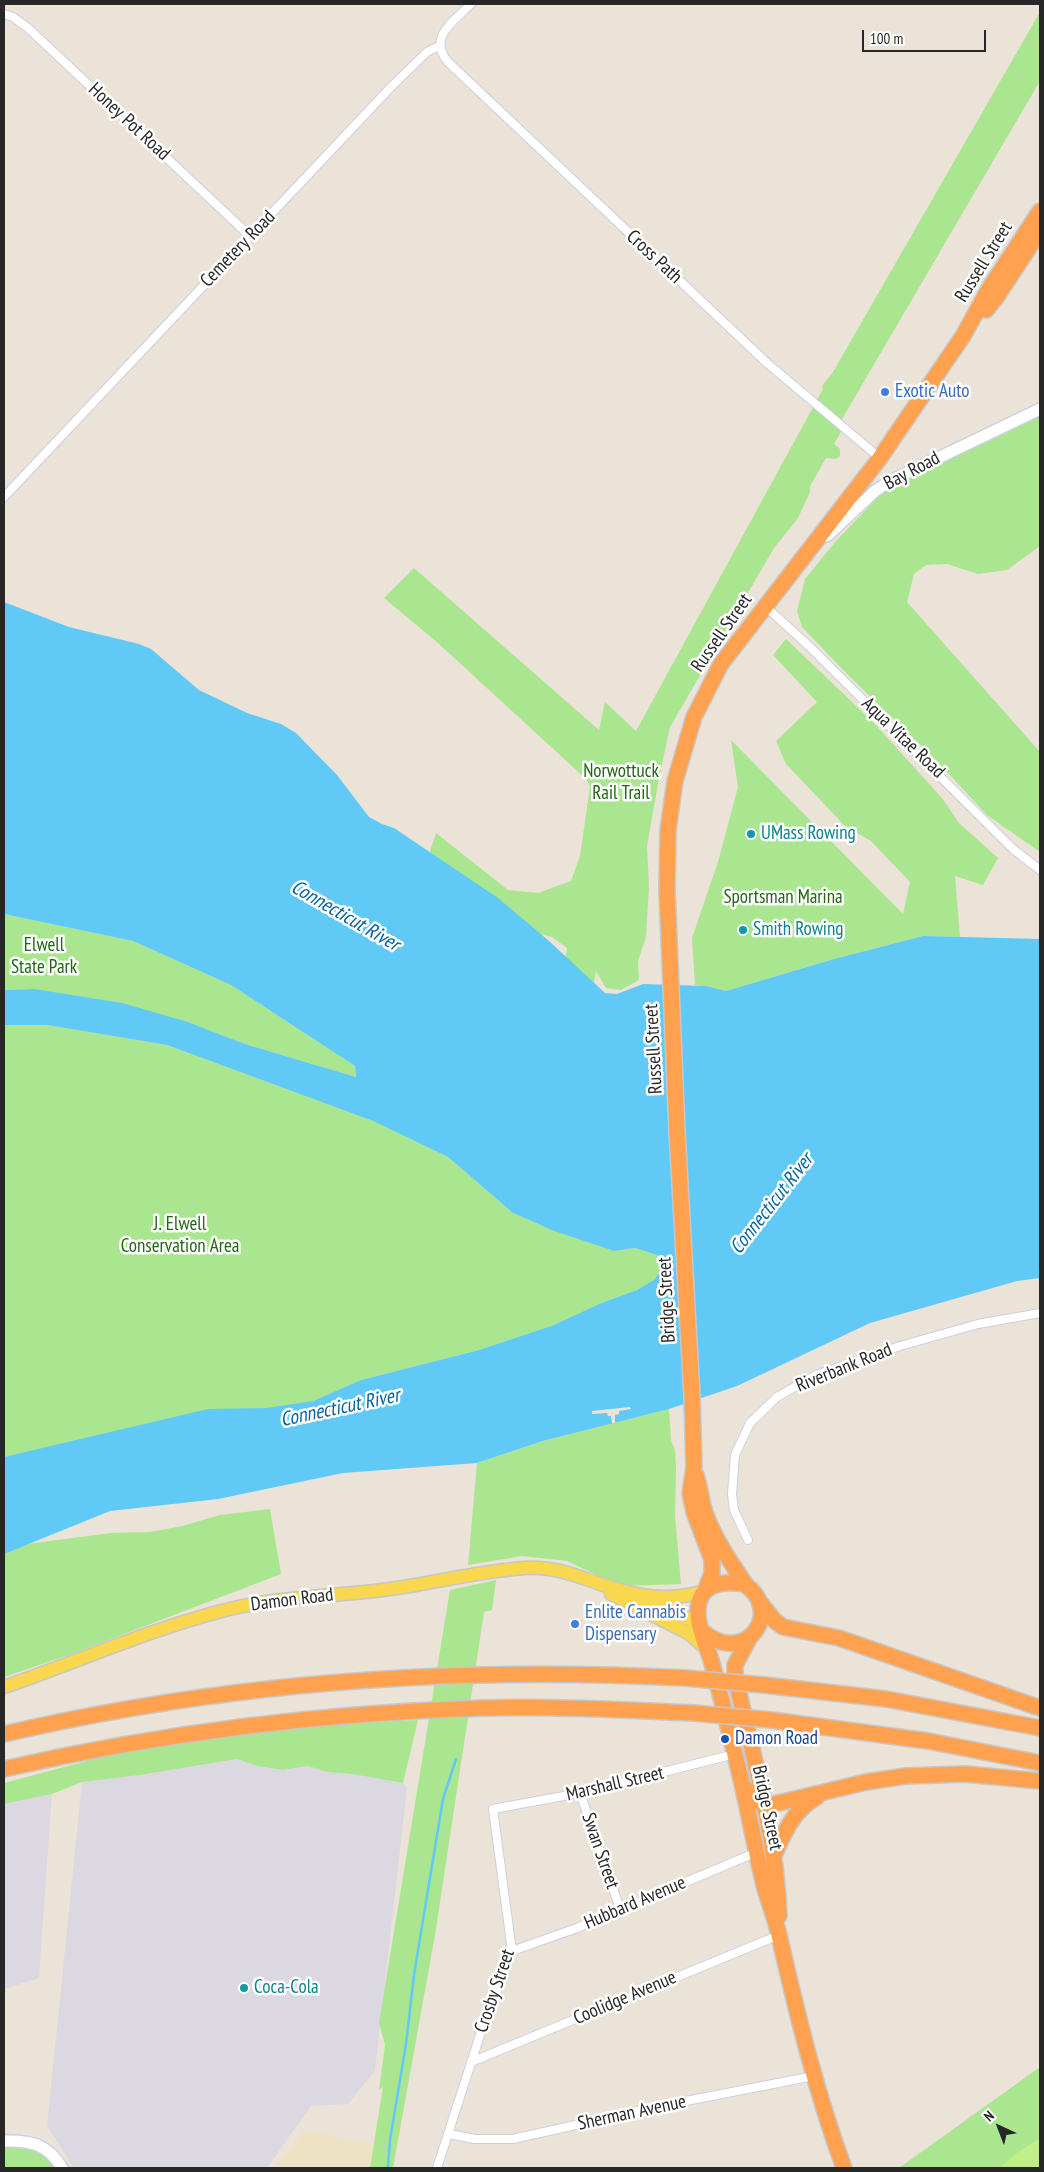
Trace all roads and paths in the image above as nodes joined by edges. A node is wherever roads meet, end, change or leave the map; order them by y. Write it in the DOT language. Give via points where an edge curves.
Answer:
graph roads {
  1 [pos="471,4"];
  2 [pos="4,14"];
  3 [pos="439,46"];
  4 [pos="1040,211"];
  5 [pos="1040,230"];
  6 [pos="250,236"];
  7 [pos="963,336"];
  8 [pos="1040,408"];
  9 [pos="880,458"];
  10 [pos="4,497"];
  11 [pos="802,560"];
  12 [pos="765,606"];
  13 [pos="1040,870"];
  14 [pos="677,1131"];
  15 [pos="1039,1315"];
  16 [pos="694,1466"];
  17 [pos="748,1540"];
  18 [pos="590,1581"];
  19 [pos="746,1585"];
  20 [pos="705,1591"];
  21 [pos="759,1601"];
  22 [pos="631,1603"];
  23 [pos="701,1628"];
  24 [pos="750,1637"];
  25 [pos="707,1649"];
  26 [pos="4,1688"];
  27 [pos="1040,1708"];
  28 [pos="1040,1728"];
  29 [pos="4,1734"];
  30 [pos="735,1754"];
  31 [pos="1040,1763"];
  32 [pos="4,1769"];
  33 [pos="1040,1781"];
  34 [pos="742,1783"];
  35 [pos="828,1791"];
  36 [pos="580,1793"];
  37 [pos="766,1806"];
  38 [pos="493,1809"];
  39 [pos="757,1852"];
  40 [pos="774,1854"];
  41 [pos="620,1909"];
  42 [pos="779,1935"];
  43 [pos="512,1951"];
  44 [pos="471,2062"];
  45 [pos="814,2076"];
  46 [pos="449,2134"];
  47 [pos="4,2141"];
  48 [pos="62,2168"];
  49 [pos="437,2168"];
  50 [pos="844,2168"];
  1 -- 3 [label="street, Cemetery Road" via="444,32"];
  2 -- 6 [label="street, Honey Pot Road" via="28,28"];
  3 -- 6 [label="street, Cemetery Road" via="427,52 391,87"];
  3 -- 9 [label="street, Cross Path" via="448,62 767,363"];
  4 -- 7 [label="highway, Russell Street"];
  5 -- 7 [label="highway, Russell Street" via="996,298"];
  6 -- 10 [label="street, Cemetery Road"];
  7 -- 9 [label="highway, Russell Street"];
  8 -- 11 [label="main road, Bay Road" via="890,481 875,491"];
  9 -- 11 [label="highway, Russell Street"];
  11 -- 12 [label="highway, Russell Street"];
  12 -- 13 [label="street, Aqua Vitae Road" via="1013,849"];
  12 -- 14 [label="highway, Russell Street" via="721,664 702,700 685,743 675,781 666,859"];
  14 -- 16 [label="highway, Bridge Street"];
  15 -- 17 [label="street, Riverbank Road" via="978,1324 884,1351 816,1375 772,1400 744,1433 732,1468 734,1510"];
  16 -- 19 [label="highway, Bridge Street" via="709,1520 724,1552"];
  16 -- 20 [label="highway, Bridge Street" via="690,1493 692,1506 712,1560 712,1573"];
  18 -- 20 [label="main road, Damon Road" via="617,1590 664,1598"];
  18 -- 22 [label="main road, Damon Road"];
  18 -- 26 [label="main road, Damon Road" via="564,1571 527,1568 374,1591 272,1600 209,1614"];
  19 -- 20 [label="highway" via="726,1582"];
  19 -- 21 [label="highway"];
  20 -- 23 [label="highway" via="699,1603"];
  21 -- 24 [label="highway" via="761,1617"];
  21 -- 27 [label="highway" via="783,1627 839,1638"];
  22 -- 23 [label="main road, Damon Road" via="672,1609"];
  22 -- 25 [label="main road, Damon Road" via="688,1633"];
  23 -- 24 [label="highway" via="715,1640 725,1643 739,1643"];
  23 -- 25 [label="highway, Bridge Street"];
  24 -- 37 [label="highway, Bridge Street" via="735,1665 735,1676"];
  25 -- 30 [label="highway, Bridge Street"];
  28 -- 29 [label="highway, bridge" via="895,1700 764,1685 685,1678 486,1673 310,1684 212,1696"];
  30 -- 34 [label="highway, Bridge Street"];
  30 -- 36 [label="street, Marshall Street"];
  31 -- 32 [label="highway, bridge" via="936,1742 771,1720 694,1713 484,1708 219,1729"];
  33 -- 35 [label="highway" via="965,1774 906,1776"];
  34 -- 37 [label="highway" via="753,1799"];
  34 -- 39 [label="highway, Bridge Street"];
  35 -- 37 [label="highway"];
  35 -- 40 [label="highway" via="794,1816"];
  36 -- 38 [label="street, Marshall Street"];
  36 -- 41 [label="street, Swan Street"];
  37 -- 40 [label="highway, Bridge Street"];
  38 -- 43 [label="street, Crosby Street"];
  39 -- 41 [label="street, Hubbard Avenue"];
  39 -- 42 [label="highway, Bridge Street"];
  40 -- 42 [label="highway, Bridge Street"];
  41 -- 43 [label="street, Hubbard Avenue"];
  42 -- 44 [label="street, Coolidge Avenue"];
  42 -- 45 [label="highway, Bridge Street"];
  43 -- 44 [label="street, Crosby Street"];
  44 -- 46 [label="street, Crosby Street"];
  45 -- 46 [label="street, Sherman Avenue" via="513,2139"];
  45 -- 50 [label="highway, Bridge Street"];
  46 -- 49 [label="street, Crosby Street"];
  47 -- 48 [label="main road" via="40,2144 51,2152"];
}
